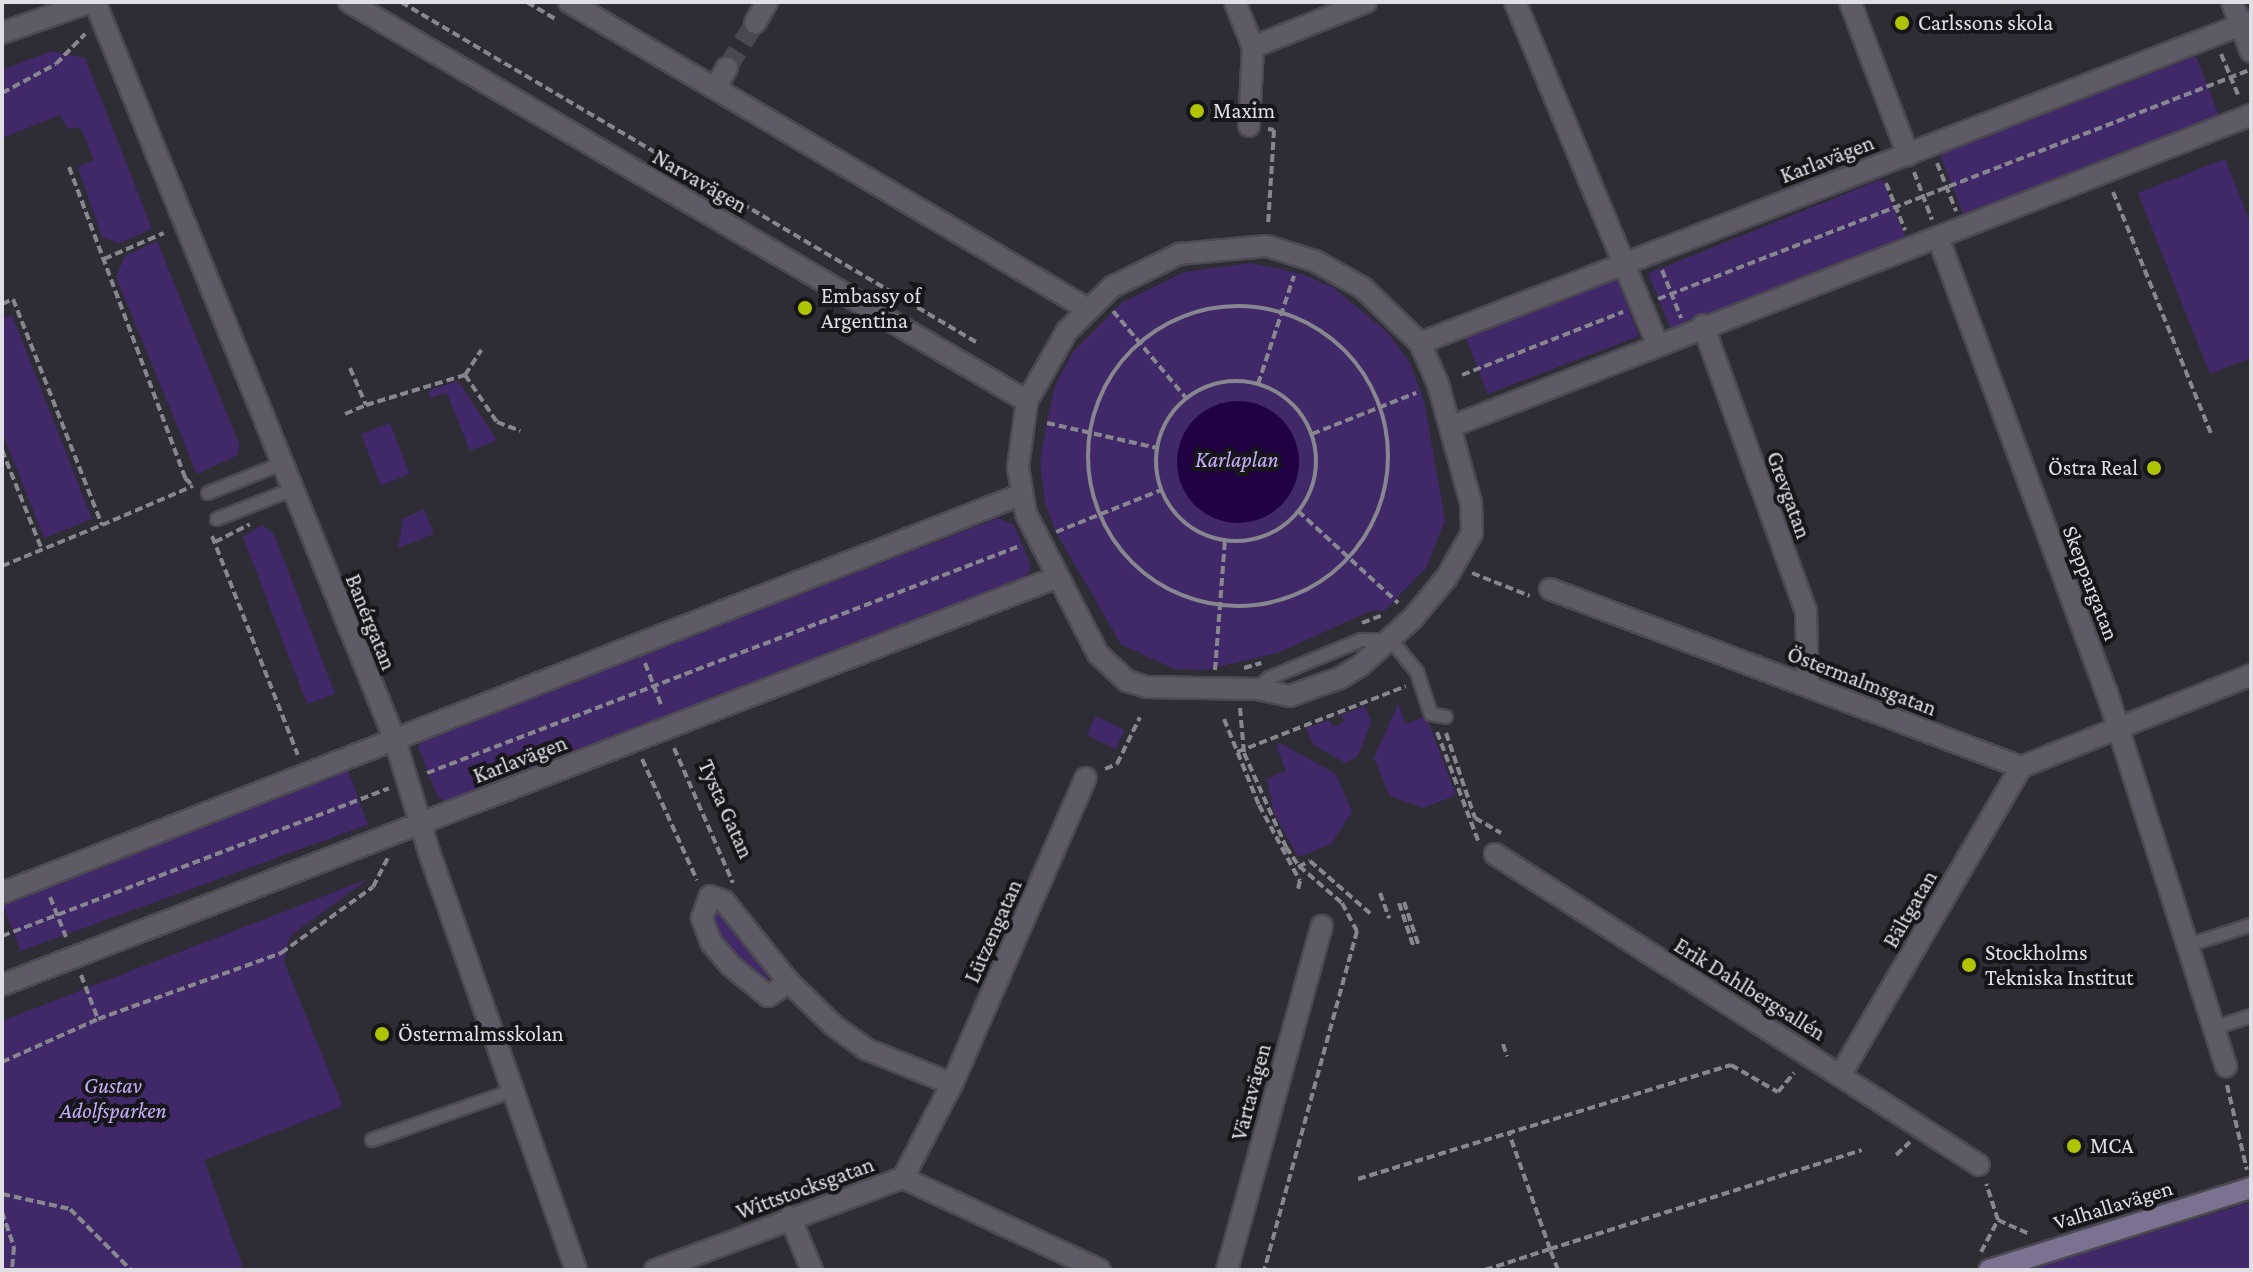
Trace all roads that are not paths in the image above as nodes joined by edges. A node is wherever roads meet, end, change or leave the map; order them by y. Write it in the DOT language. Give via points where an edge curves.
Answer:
graph roads {
  1 [pos="93,2"];
  2 [pos="349,2"];
  3 [pos="569,2"];
  4 [pos="767,2"];
  5 [pos="1235,2"];
  6 [pos="1366,2"];
  7 [pos="1515,2"];
  8 [pos="1850,2"];
  9 [pos="2232,2"];
  10 [pos="755,23"];
  11 [pos="2246,23"];
  12 [pos="2,33"];
  13 [pos="1253,47"];
  14 [pos="2251,52"];
  15 [pos="2248,112"];
  16 [pos="1249,126"];
  17 [pos="1908,155"];
  18 [pos="1938,237"];
  19 [pos="1623,262"];
  20 [pos="1086,308"];
  21 [pos="1695,329"];
  22 [pos="1420,343"];
  23 [pos="1657,343"];
  24 [pos="1027,401"];
  25 [pos="1450,427"];
  26 [pos="281,464"];
  27 [pos="291,490"];
  28 [pos="1020,495"];
  29 [pos="203,497"];
  30 [pos="213,523"];
  31 [pos="1055,578"];
  32 [pos="1550,589"];
  33 [pos="1391,640"];
  34 [pos="2251,675"];
  35 [pos="1808,686"];
  36 [pos="1439,716"];
  37 [pos="2117,725"];
  38 [pos="395,740"];
  39 [pos="2021,767"];
  40 [pos="1086,778"];
  41 [pos="421,822"];
  42 [pos="1501,845"];
  43 [pos="2,893"];
  44 [pos="2251,925"];
  45 [pos="1322,926"];
  46 [pos="2189,945"];
  47 [pos="789,982"];
  48 [pos="2,985"];
  49 [pos="2251,1016"];
  50 [pos="2214,1028"];
  51 [pos="2226,1067"];
  52 [pos="1841,1074"];
  53 [pos="952,1084"];
  54 [pos="512,1091"];
  55 [pos="372,1140"];
  56 [pos="1979,1165"];
  57 [pos="903,1178"];
  58 [pos="2251,1188"];
  59 [pos="790,1217"];
  60 [pos="1986,1266"];
  61 [pos="576,1270"];
  62 [pos="655,1270"];
  63 [pos="812,1270"];
  64 [pos="1100,1270"];
  65 [pos="1227,1270"];
  1 -- 12 [label="street"];
  1 -- 26 [label="street, Banérgatan"];
  2 -- 24 [label="street, Narvavägen"];
  3 -- 20 [label="street" via="722,77"];
  4 -- 10 [label="street"];
  5 -- 13 [label="street"];
  6 -- 13 [label="street"];
  7 -- 19 [label="street"];
  8 -- 17 [label="street"];
  9 -- 11 [label="street"];
  11 -- 14 [label="street"];
  11 -- 17 [label="street, Karlavägen"];
  13 -- 16 [label="street"];
  15 -- 18 [label="street"];
  17 -- 19 [label="street, Karlavägen"];
  18 -- 21 [label="street"];
  18 -- 37 [label="street, Skeppargatan"];
  19 -- 22 [label="street, Karlavägen"];
  19 -- 23 [label="street"];
  20 -- 22 [label="street" via="1142,268 1179,254 1267,246 1315,261 1363,288"];
  20 -- 24 [label="street" via="1046,362"];
  21 -- 23 [label="street"];
  21 -- 35 [label="street, Grevgatan" via="1806,611"];
  22 -- 25 [label="street"];
  23 -- 25 [label="street"];
  24 -- 28 [label="street" via="1020,434"];
  25 -- 33 [label="street" via="1473,516 1468,546"];
  26 -- 27 [label="street, Banérgatan"];
  26 -- 29 [label="lane"];
  27 -- 30 [label="lane"];
  27 -- 38 [label="street, Banérgatan"];
  28 -- 31 [label="street"];
  28 -- 38 [label="street"];
  31 -- 33 [label="street" via="1098,654 1127,681 1184,691 1249,689 1290,696 1360,666"];
  31 -- 41 [label="street, Karlavägen"];
  32 -- 35 [label="street, Östermalmsgatan"];
  33 -- 36 [label="lane"];
  34 -- 37 [label="street"];
  35 -- 39 [label="street, Östermalmsgatan"];
  37 -- 39 [label="street"];
  37 -- 46 [label="street, Skeppargatan"];
  38 -- 41 [label="street, Banérgatan"];
  38 -- 43 [label="street"];
  39 -- 52 [label="street, Bältgatan"];
  40 -- 53 [label="street, Lützengatan"];
  41 -- 48 [label="street, Karlavägen"];
  41 -- 54 [label="street, Banérgatan"];
  42 -- 52 [label="street, Erik Dahlbergsallén"];
  44 -- 46 [label="lane"];
  45 -- 65 [label="street, Värtavägen"];
  46 -- 50 [label="street, Skeppargatan"];
  47 -- 47 [label="street" via="724,901 710,896 702,918 711,942 731,966 768,996"];
  47 -- 53 [label="street" via="866,1049"];
  49 -- 50 [label="lane"];
  50 -- 51 [label="street, Skeppargatan"];
  52 -- 56 [label="street, Erik Dahlbergsallén"];
  53 -- 57 [label="street, Lützengatan"];
  54 -- 55 [label="lane"];
  54 -- 61 [label="street, Banérgatan"];
  57 -- 59 [label="street, Wittstocksgatan"];
  57 -- 64 [label="street, Wittstocksgatan"];
  58 -- 60 [label="main road, Valhallavägen"];
  59 -- 62 [label="street, Wittstocksgatan"];
  59 -- 63 [label="street"];
}
